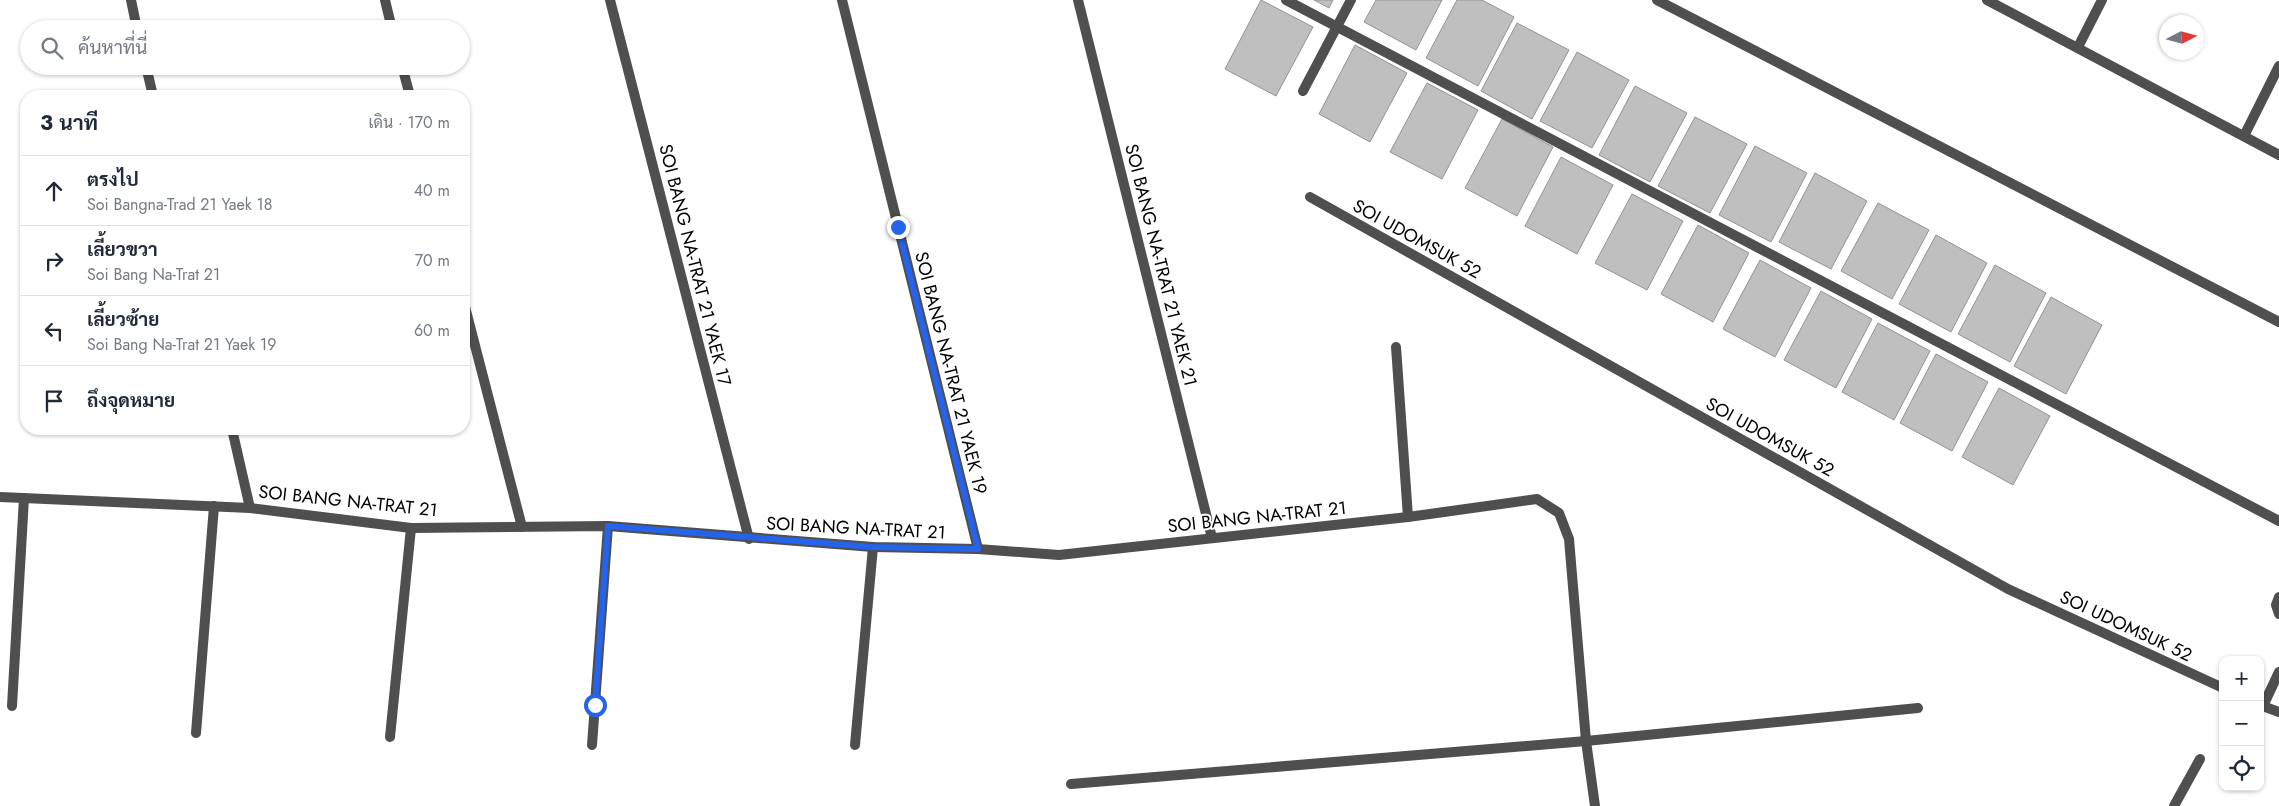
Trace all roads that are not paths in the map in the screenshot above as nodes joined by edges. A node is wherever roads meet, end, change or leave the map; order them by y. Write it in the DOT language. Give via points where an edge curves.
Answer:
graph roads {
  1 [pos="131,0"];
  2 [pos="384,0"];
  3 [pos="610,0"];
  4 [pos="842,0"];
  5 [pos="1078,0"];
  6 [pos="1286,0"];
  7 [pos="1351,0"];
  8 [pos="1657,0"];
  9 [pos="1987,0"];
  10 [pos="2102,0"];
  11 [pos="135,20"];
  12 [pos="390,20"];
  13 [pos="1337,28"];
  14 [pos="2078,47"];
  15 [pos="2279,66"];
  16 [pos="148,75"];
  17 [pos="404,75"];
  18 [pos="152,90"];
  19 [pos="408,90"];
  20 [pos="1303,91"];
  21 [pos="2244,136"];
  22 [pos="2279,155"];
  23 [pos="1310,198"];
  24 [pos="2279,322"];
  25 [pos="470,326"];
  26 [pos="1396,347"];
  27 [pos="233,435"];
  28 [pos="0,497"];
  29 [pos="24,498"];
  30 [pos="214,506"];
  31 [pos="250,508"];
  32 [pos="1408,517"];
  33 [pos="2279,521"];
  34 [pos="608,526"];
  35 [pos="522,527"];
  36 [pos="411,528"];
  37 [pos="1212,538"];
  38 [pos="749,539"];
  39 [pos="873,547"];
  40 [pos="978,549"];
  41 [pos="2279,597"];
  42 [pos="2279,614"];
  43 [pos="2279,672"];
  44 [pos="2219,686"];
  45 [pos="2264,701"];
  46 [pos="12,706"];
  47 [pos="2264,707"];
  48 [pos="1918,708"];
  49 [pos="2279,712"];
  50 [pos="196,733"];
  51 [pos="390,737"];
  52 [pos="1586,741"];
  53 [pos="592,745"];
  54 [pos="855,745"];
  55 [pos="2200,759"];
  56 [pos="1072,784"];
  57 [pos="1595,806"];
  58 [pos="2174,806"];
  1 -- 11 [label="street"];
  2 -- 12 [label="street"];
  3 -- 38 [label="street, SOI BANG NA-TRAT 21 YAEK 17"];
  4 -- 40 [label="street, SOI BANG NA-TRAT 21 YAEK 19"];
  5 -- 37 [label="street, SOI BANG NA-TRAT 21 YAEK 21"];
  6 -- 13 [label="street"];
  7 -- 13 [label="street"];
  8 -- 24 [label="street"];
  9 -- 14 [label="street"];
  10 -- 14 [label="street"];
  13 -- 20 [label="street"];
  13 -- 33 [label="street"];
  14 -- 21 [label="street"];
  15 -- 21 [label="street"];
  16 -- 18 [label="street"];
  17 -- 19 [label="street"];
  21 -- 22 [label="street"];
  23 -- 44 [label="street, SOI UDOMSUK 52" via="2008,589"];
  25 -- 35 [label="street"];
  26 -- 32 [label="street"];
  27 -- 31 [label="street"];
  28 -- 29 [label="street, SOI BANG NA-TRAT 21"];
  29 -- 30 [label="street, SOI BANG NA-TRAT 21"];
  29 -- 46 [label="street"];
  30 -- 31 [label="street, SOI BANG NA-TRAT 21"];
  30 -- 50 [label="street"];
  31 -- 36 [label="street, SOI BANG NA-TRAT 21"];
  32 -- 37 [label="street, SOI BANG NA-TRAT 21"];
  32 -- 52 [label="street, SOI BANG NA-TRAT 21" via="1537,499 1559,513 1569,539"];
  34 -- 35 [label="street, SOI BANG NA-TRAT 21"];
  34 -- 38 [label="street, SOI BANG NA-TRAT 21"];
  34 -- 53 [label="street"];
  35 -- 36 [label="street, SOI BANG NA-TRAT 21"];
  36 -- 51 [label="street"];
  37 -- 40 [label="street, SOI BANG NA-TRAT 21" via="1059,555"];
  38 -- 39 [label="street, SOI BANG NA-TRAT 21"];
  39 -- 40 [label="street, SOI BANG NA-TRAT 21"];
  39 -- 54 [label="street"];
  41 -- 42 [label="street" via="2276,605"];
  43 -- 45 [label="street"];
  47 -- 49 [label="street"];
  48 -- 52 [label="street"];
  52 -- 56 [label="street"];
  52 -- 57 [label="street, SOI BANG NA-TRAT 21"];
  55 -- 58 [label="street"];
}
